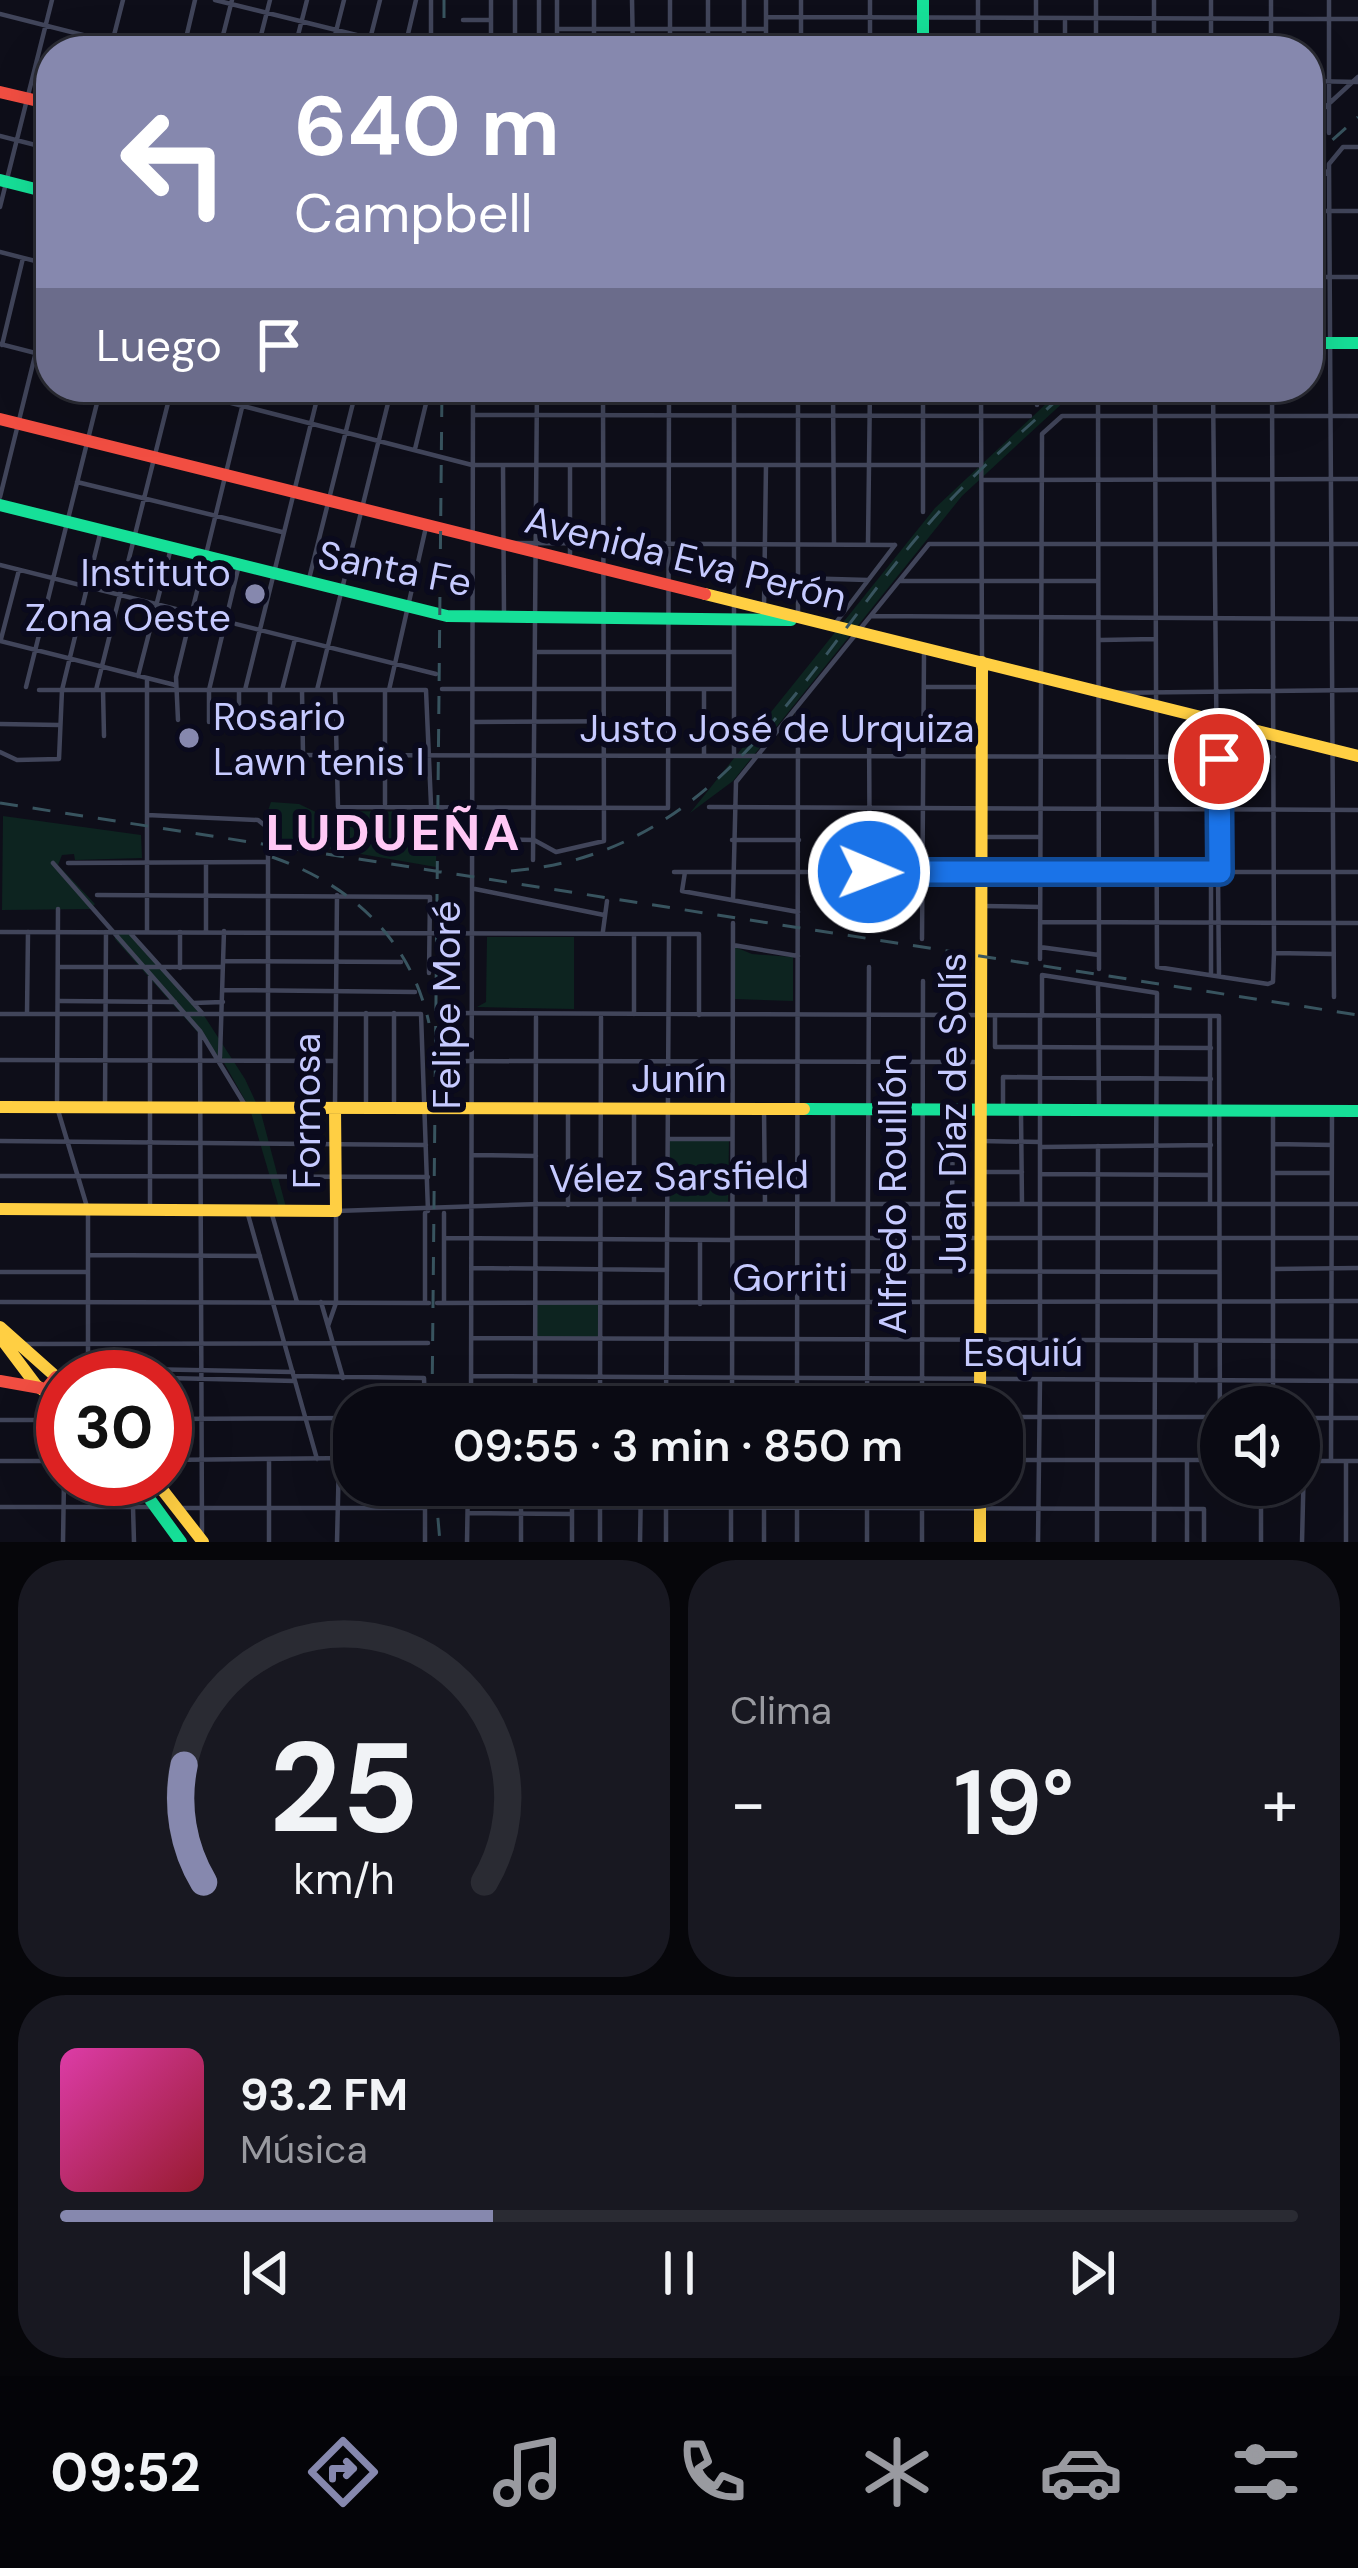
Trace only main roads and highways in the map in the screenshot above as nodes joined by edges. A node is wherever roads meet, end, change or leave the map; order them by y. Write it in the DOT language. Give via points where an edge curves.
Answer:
graph roads {
  1 [pos="923,0"];
  2 [pos="923,36"];
  3 [pos="0,92"];
  4 [pos="36,100"];
  5 [pos="3,181"];
  6 [pos="36,189"];
  7 [pos="1323,346"];
  8 [pos="1358,346"];
  9 [pos="0,418"];
  10 [pos="0,501"];
  11 [pos="792,617"];
  12 [pos="857,633"];
  13 [pos="982,665"];
  14 [pos="1358,759"];
  15 [pos="0,1107"];
  16 [pos="335,1108"];
  17 [pos="982,1109"];
  18 [pos="1358,1111"];
  19 [pos="0,1209"];
  20 [pos="335,1211"];
  21 [pos="0,1327"];
  22 [pos="0,1337"];
  23 [pos="36,1367"];
  24 [pos="36,1371"];
  25 [pos="36,1378"];
  26 [pos="0,1379"];
  27 [pos="980,1386"];
  28 [pos="153,1506"];
  29 [pos="174,1506"];
  30 [pos="980,1506"];
  31 [pos="203,1541"];
  32 [pos="181,1542"];
  33 [pos="980,1542"];
  1 -- 2 [label="main road"];
  3 -- 4 [label="main road"];
  5 -- 6 [label="main road"];
  7 -- 8 [label="main road"];
  9 -- 11 [label="main road, Avenida Eva Perón"];
  10 -- 11 [label="main road, Santa Fe" via="410,608 473,616"];
  11 -- 12 [label="main road, Avenida Eva Perón"];
  11 -- 12 [label="main road, Avenida Eva Perón"];
  12 -- 13 [label="main road, Avenida Eva Perón"];
  12 -- 13 [label="main road, Avenida Eva Perón"];
  13 -- 14 [label="main road, Avenida Eva Perón" via="1274,745"];
  13 -- 17 [label="main road, Juan Díaz de Solís"];
  15 -- 16 [label="main road, Junín"];
  16 -- 17 [label="main road, Junín"];
  16 -- 20 [label="main road, Formosa"];
  17 -- 18 [label="main road, Junín"];
  17 -- 27 [label="main road, Juan Díaz de Solís"];
  19 -- 20 [label="main road, Vélez Sarsfield"];
  21 -- 23 [label="main road"];
  22 -- 24 [label="main road"];
  25 -- 26 [label="main road"];
  28 -- 32 [label="main road"];
  29 -- 31 [label="main road"];
  30 -- 33 [label="main road"];
}
